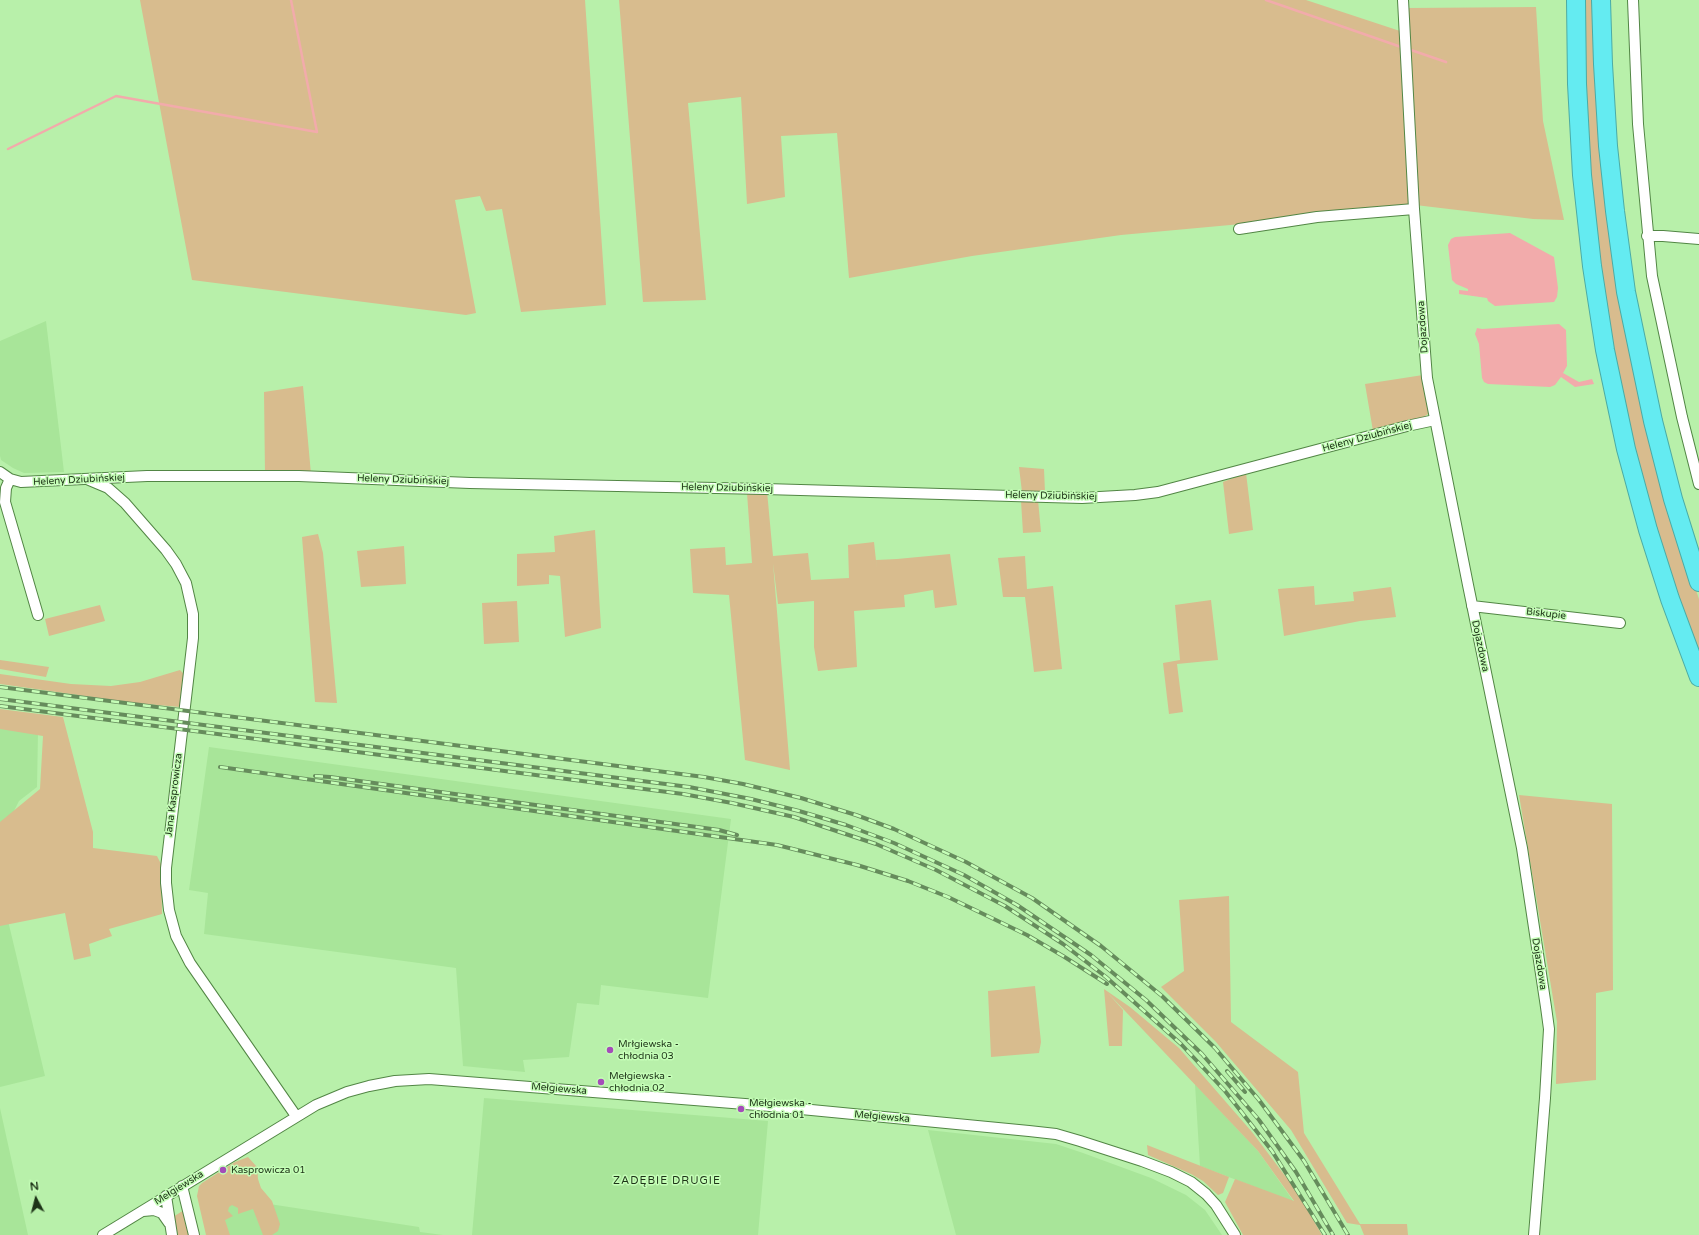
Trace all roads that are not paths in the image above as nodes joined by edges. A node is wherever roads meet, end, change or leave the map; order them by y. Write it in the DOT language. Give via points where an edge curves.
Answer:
graph roads {
  1 [pos="1404,0"];
  2 [pos="1576,0"];
  3 [pos="1601,0"];
  4 [pos="1633,0"];
  5 [pos="1414,209"];
  6 [pos="1239,229"];
  7 [pos="1648,236"];
  8 [pos="1699,239"];
  9 [pos="1435,420"];
  10 [pos="0,472"];
  11 [pos="131,477"];
  12 [pos="10,479"];
  13 [pos="87,480"];
  14 [pos="1699,484"];
  15 [pos="119,497"];
  16 [pos="1699,582"];
  17 [pos="1472,606"];
  18 [pos="38,615"];
  19 [pos="1620,623"];
  20 [pos="1699,677"];
  21 [pos="296,1116"];
  22 [pos="182,1186"];
  23 [pos="166,1196"];
  24 [pos="141,1211"];
  25 [pos="172,1231"];
  26 [pos="103,1235"];
  27 [pos="194,1235"];
  28 [pos="1236,1235"];
  29 [pos="1534,1235"];
  1 -- 5 [label="street, Dojazdowa"];
  2 -- 20 [label="highway" via="1582,175 1605,350 1626,449 1648,530"];
  3 -- 16 [label="highway" via="1608,146 1628,299 1656,433"];
  4 -- 7 [label="street" via="1638,124"];
  5 -- 6 [label="street" via="1317,218"];
  5 -- 9 [label="street, Dojazdowa" via="1426,368"];
  7 -- 8 [label="street"];
  7 -- 14 [label="street" via="1659,316"];
  9 -- 11 [label="street, Heleny Dziubińskiej" via="1167,490 1120,496 1072,498 470,483 299,476"];
  9 -- 17 [label="street, Dojazdowa"];
  10 -- 12 [label="street"];
  11 -- 13 [label="street, Heleny Dziubińskiej"];
  11 -- 15 [label="street" via="121,484"];
  12 -- 13 [label="street, Heleny Dziubińskiej" via="16,482"];
  12 -- 18 [label="street" via="5,502"];
  13 -- 15 [label="street, Jana Kasprowicza" via="103,486"];
  15 -- 21 [label="street, Jana Kasprowicza" via="161,543 176,564 186,583 193,614 191,666 166,868 170,915 176,936 193,969"];
  17 -- 19 [label="street, Biskupie"];
  17 -- 29 [label="street, Dojazdowa" via="1522,848 1549,1029"];
  21 -- 22 [label="street, Mełgiewska"];
  21 -- 28 [label="street, Mełgiewska" via="358,1089 395,1081 436,1079 725,1102 1043,1132 1080,1141 1181,1177 1211,1199 1226,1217"];
  22 -- 23 [label="street, Mełgiewska"];
  22 -- 27 [label="street"];
  23 -- 24 [label="street, Mełgiewska"];
  23 -- 25 [label="street"];
  24 -- 25 [label="street" via="154,1210 162,1213"];
  24 -- 26 [label="street, Mełgiewska"];
}
